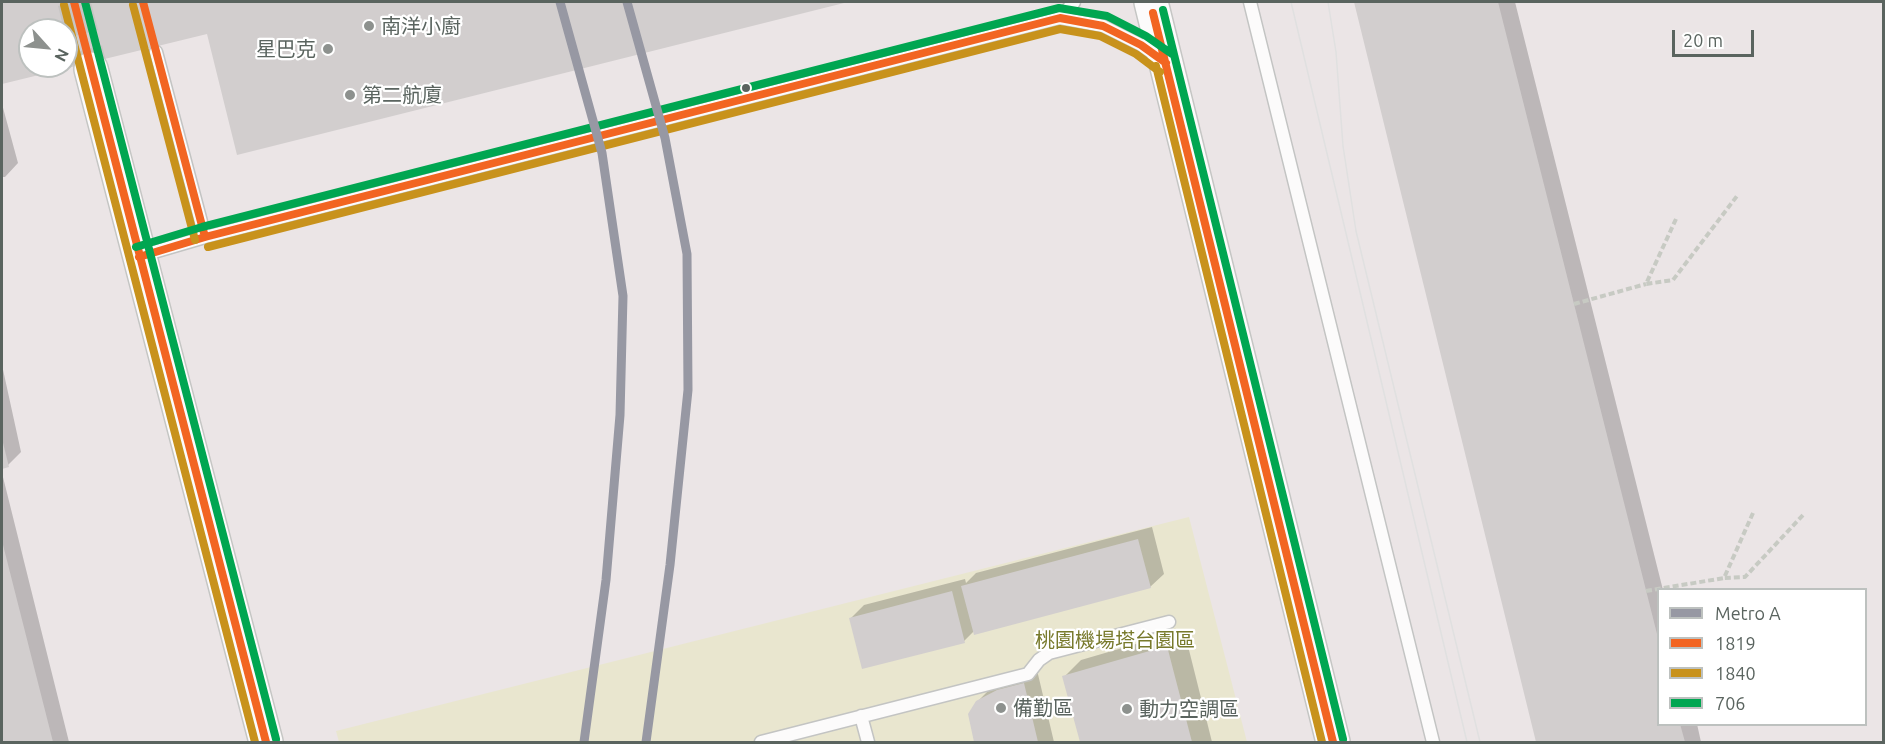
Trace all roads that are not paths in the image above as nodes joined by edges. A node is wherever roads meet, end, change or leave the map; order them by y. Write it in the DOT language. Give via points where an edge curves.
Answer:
graph roads {
  1 [pos="1074,2"];
  2 [pos="1150,2"];
  3 [pos="1250,2"];
  4 [pos="1060,18"];
  5 [pos="156,52"];
  6 [pos="1166,63"];
  7 [pos="91,69"];
  8 [pos="205,237"];
  9 [pos="139,257"];
  10 [pos="1169,622"];
  11 [pos="861,716"];
  12 [pos="266,742"];
  13 [pos="761,742"];
  14 [pos="868,742"];
  15 [pos="1333,742"];
  16 [pos="1433,742"];
  1 -- 4 [label="lane"];
  2 -- 6 [label="street"];
  3 -- 16 [label="lane"];
  4 -- 6 [label="lane" via="1104,26"];
  4 -- 8 [label="lane"];
  5 -- 8 [label="lane"];
  6 -- 15 [label="street"];
  7 -- 9 [label="street"];
  8 -- 9 [label="lane"];
  9 -- 12 [label="street"];
  10 -- 11 [label="lane" via="1049,653 1028,674"];
  11 -- 13 [label="lane"];
  11 -- 14 [label="lane"];
}
